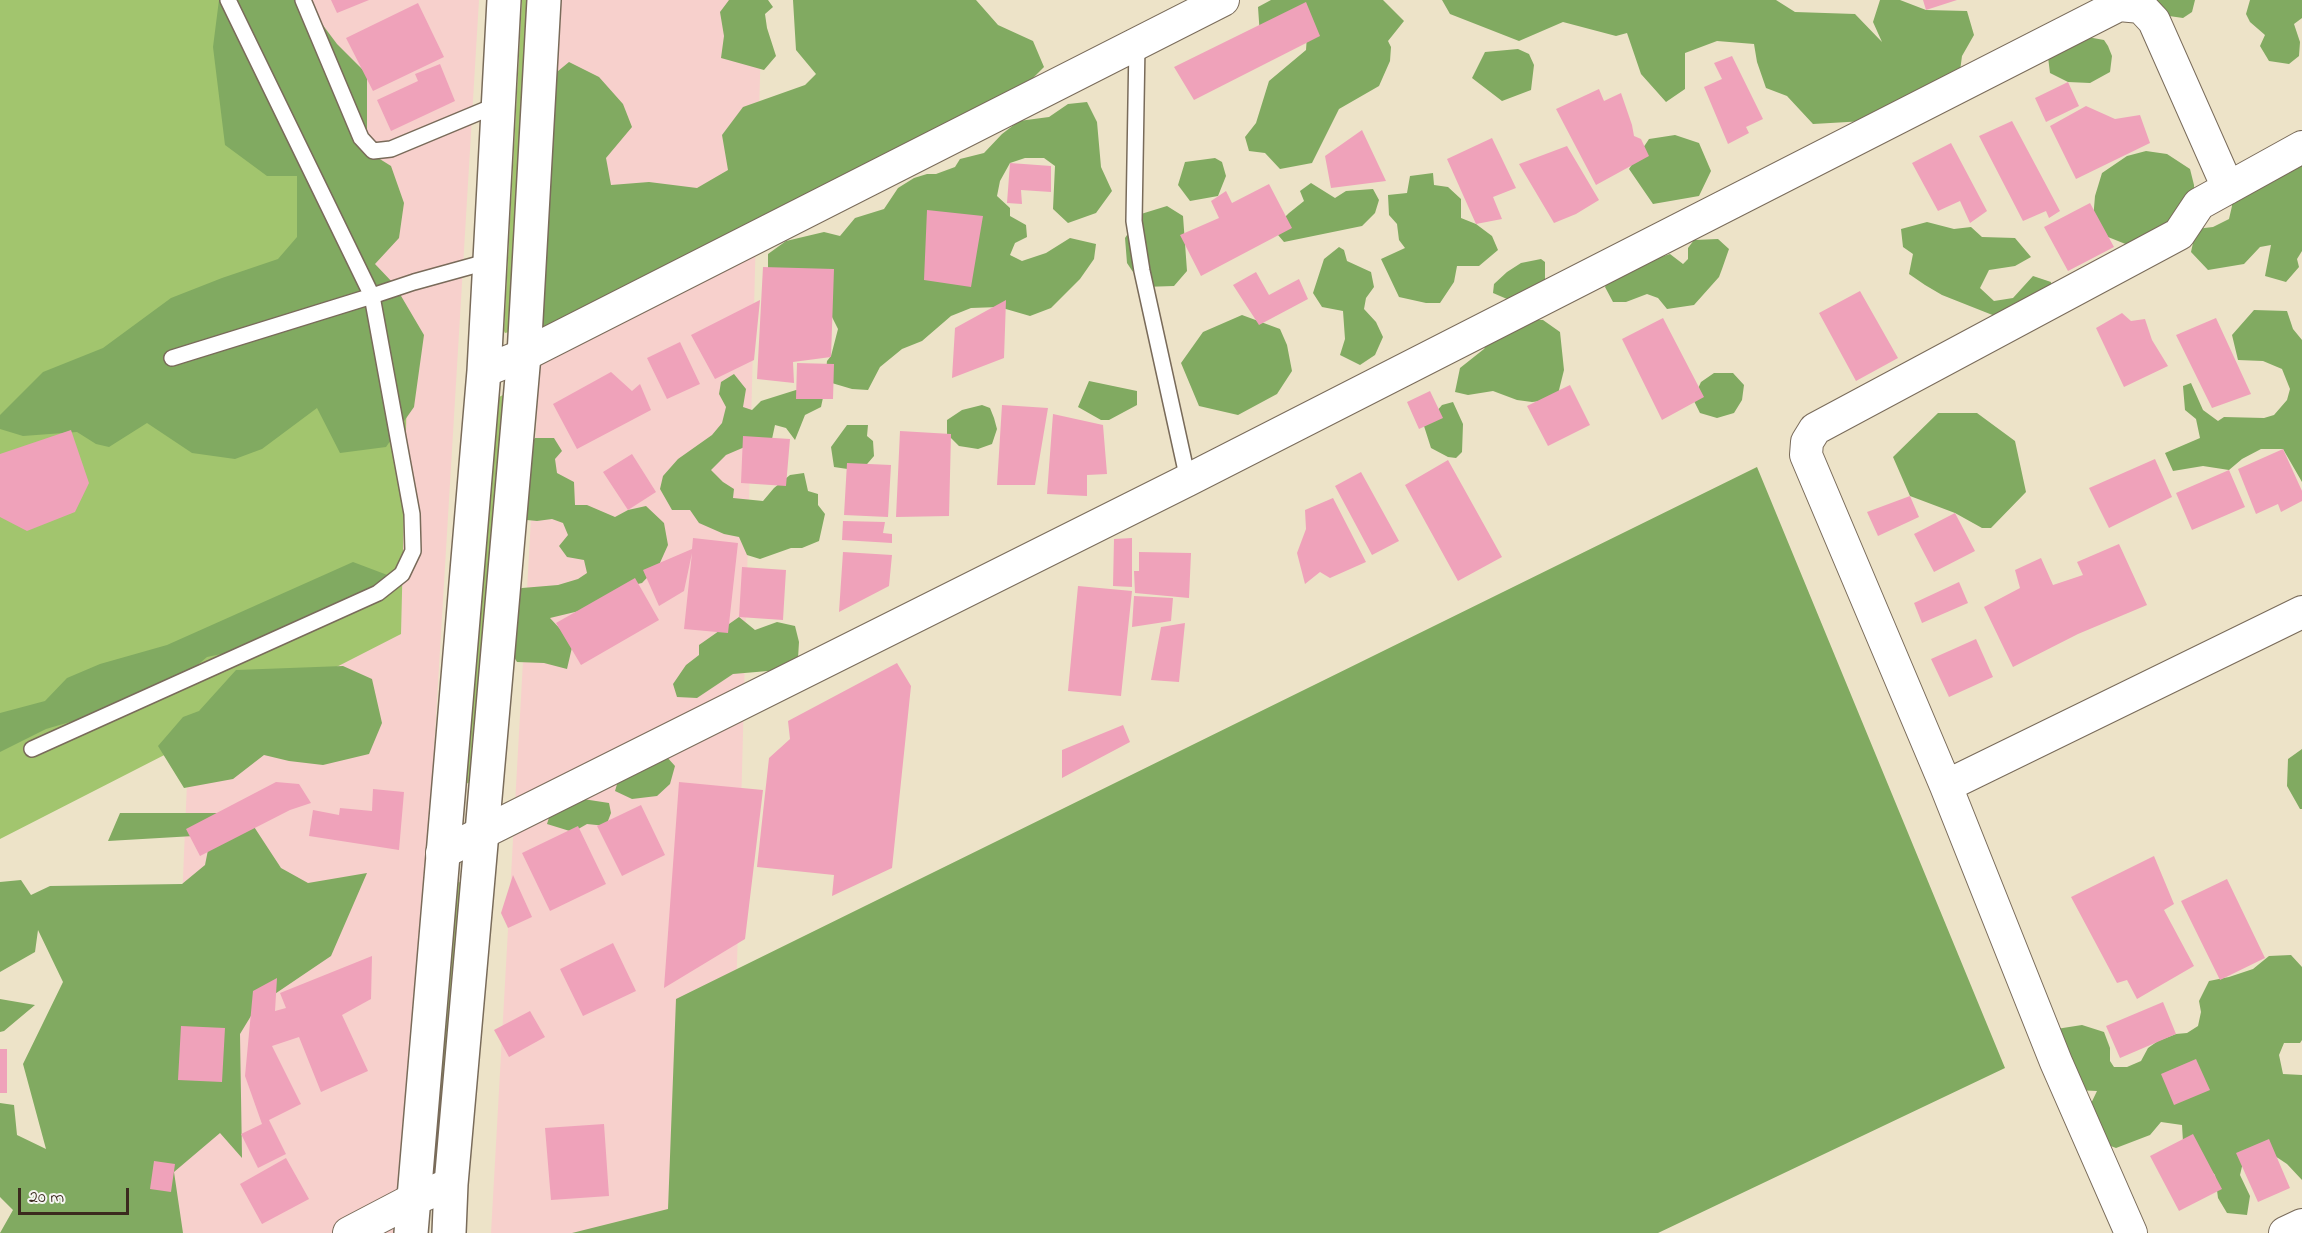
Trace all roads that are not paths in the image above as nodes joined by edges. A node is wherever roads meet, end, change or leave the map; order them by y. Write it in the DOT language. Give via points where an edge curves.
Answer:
graph roads {
  1 [pos="228,0"];
  2 [pos="303,0"];
  3 [pos="504,0"];
  4 [pos="544,0"];
  5 [pos="1222,0"];
  6 [pos="1137,44"];
  7 [pos="499,104"];
  8 [pos="2302,147"];
  9 [pos="2228,188"];
  10 [pos="490,261"];
  11 [pos="372,296"];
  12 [pos="524,355"];
  13 [pos="172,358"];
  14 [pos="484,371"];
  15 [pos="1188,480"];
  16 [pos="2302,612"];
  17 [pos="32,749"];
  18 [pos="1946,786"];
  19 [pos="482,834"];
  20 [pos="442,853"];
  21 [pos="451,1184"];
  22 [pos="412,1200"];
  23 [pos="2302,1225"];
  24 [pos="349,1233"];
  25 [pos="411,1233"];
  26 [pos="449,1233"];
  27 [pos="2131,1233"];
  28 [pos="2284,1233"];
  1 -- 11 [label="lane"];
  2 -- 7 [label="lane" via="361,138 373,151 391,149"];
  3 -- 7 [label="main road"];
  4 -- 12 [label="main road"];
  5 -- 6 [label="street"];
  6 -- 12 [label="street"];
  6 -- 15 [label="lane" via="1134,221"];
  7 -- 10 [label="main road"];
  8 -- 9 [label="street"];
  9 -- 15 [label="street" via="2154,21 2141,7 2119,5"];
  9 -- 18 [label="street" via="2199,204 2179,234 1815,429 1807,442 1806,455"];
  10 -- 11 [label="lane"];
  10 -- 14 [label="main road"];
  11 -- 13 [label="lane"];
  11 -- 17 [label="lane" via="412,514 413,551 402,573 378,593"];
  12 -- 14 [label="street"];
  12 -- 19 [label="main road"];
  14 -- 20 [label="main road"];
  15 -- 19 [label="street"];
  16 -- 18 [label="street"];
  18 -- 27 [label="street" via="2056,1062"];
  19 -- 20 [label="street"];
  19 -- 21 [label="main road"];
  20 -- 22 [label="main road"];
  21 -- 22 [label="street"];
  21 -- 26 [label="main road"];
  22 -- 24 [label="street"];
  22 -- 25 [label="main road"];
  23 -- 28 [label="street"];
}
